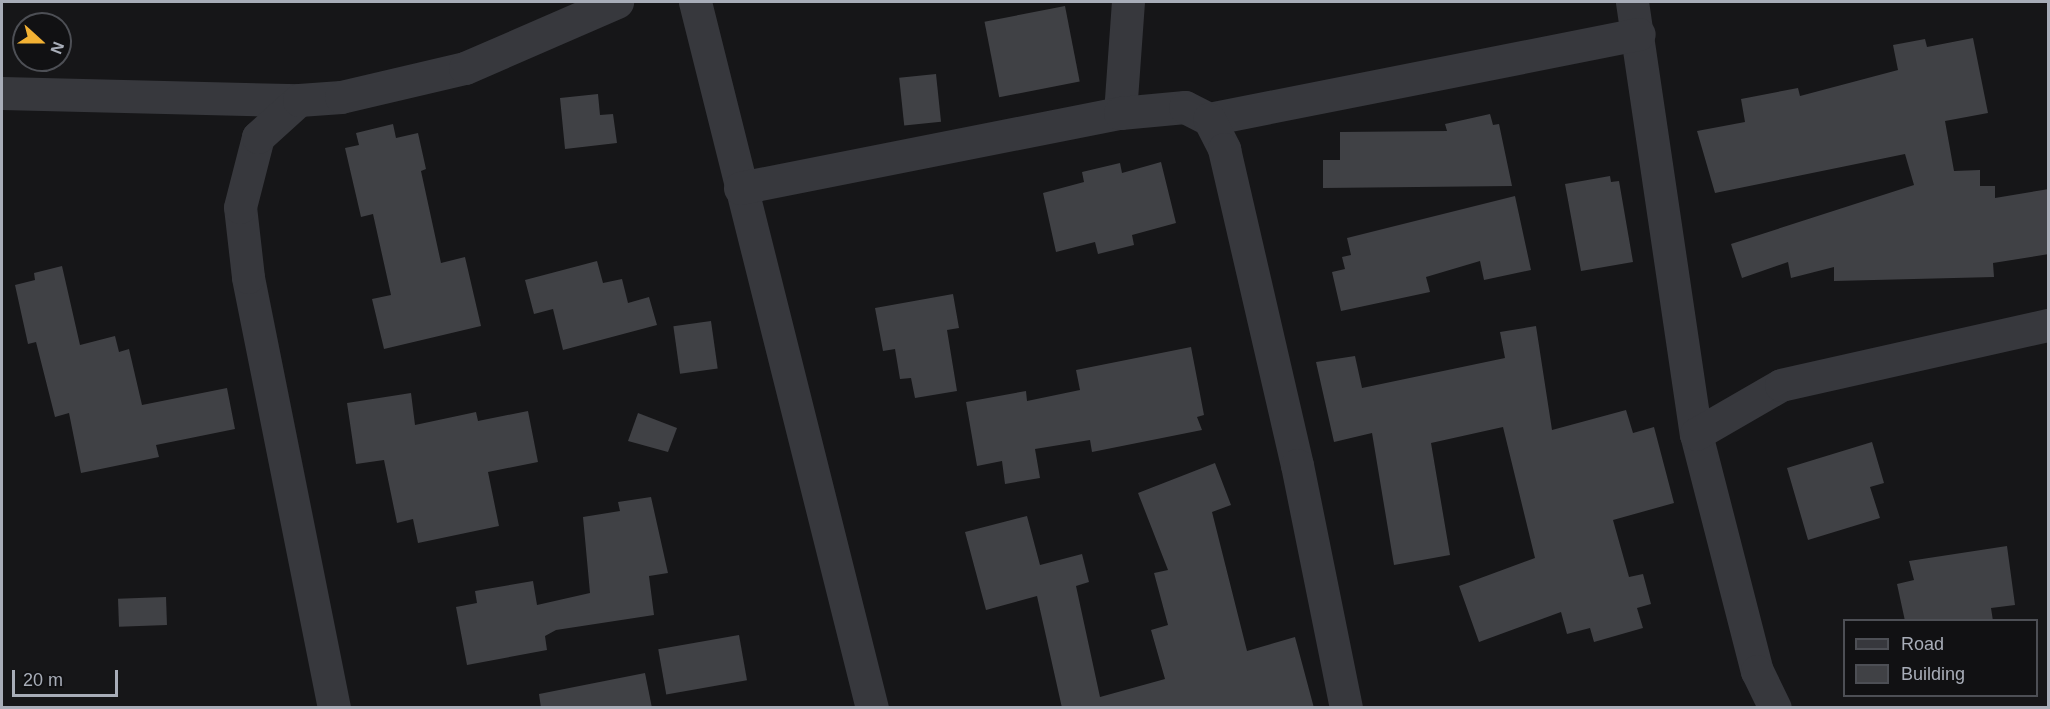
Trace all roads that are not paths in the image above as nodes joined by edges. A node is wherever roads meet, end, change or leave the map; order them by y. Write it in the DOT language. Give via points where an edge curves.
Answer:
graph roads {
  1 [pos="617,2"];
  2 [pos="695,2"];
  3 [pos="1128,2"];
  4 [pos="1632,2"];
  5 [pos="1639,34"];
  6 [pos="2,93"];
  7 [pos="299,100"];
  8 [pos="1120,113"];
  9 [pos="1209,120"];
  10 [pos="740,188"];
  11 [pos="2049,325"];
  12 [pos="1696,434"];
  13 [pos="334,708"];
  14 [pos="872,708"];
  15 [pos="1346,708"];
  16 [pos="1775,708"];
  1 -- 7 [label="street" via="465,68 341,97"];
  2 -- 10 [label="street"];
  3 -- 8 [label="street"];
  4 -- 5 [label="street"];
  5 -- 9 [label="street"];
  5 -- 12 [label="street"];
  6 -- 7 [label="street"];
  7 -- 13 [label="street" via="258,137 240,207 248,277"];
  8 -- 9 [label="street" via="1185,107"];
  8 -- 10 [label="street"];
  9 -- 15 [label="street" via="1224,149 1297,465"];
  10 -- 14 [label="street"];
  11 -- 12 [label="street" via="1781,385"];
  12 -- 16 [label="street" via="1757,671"];
}
